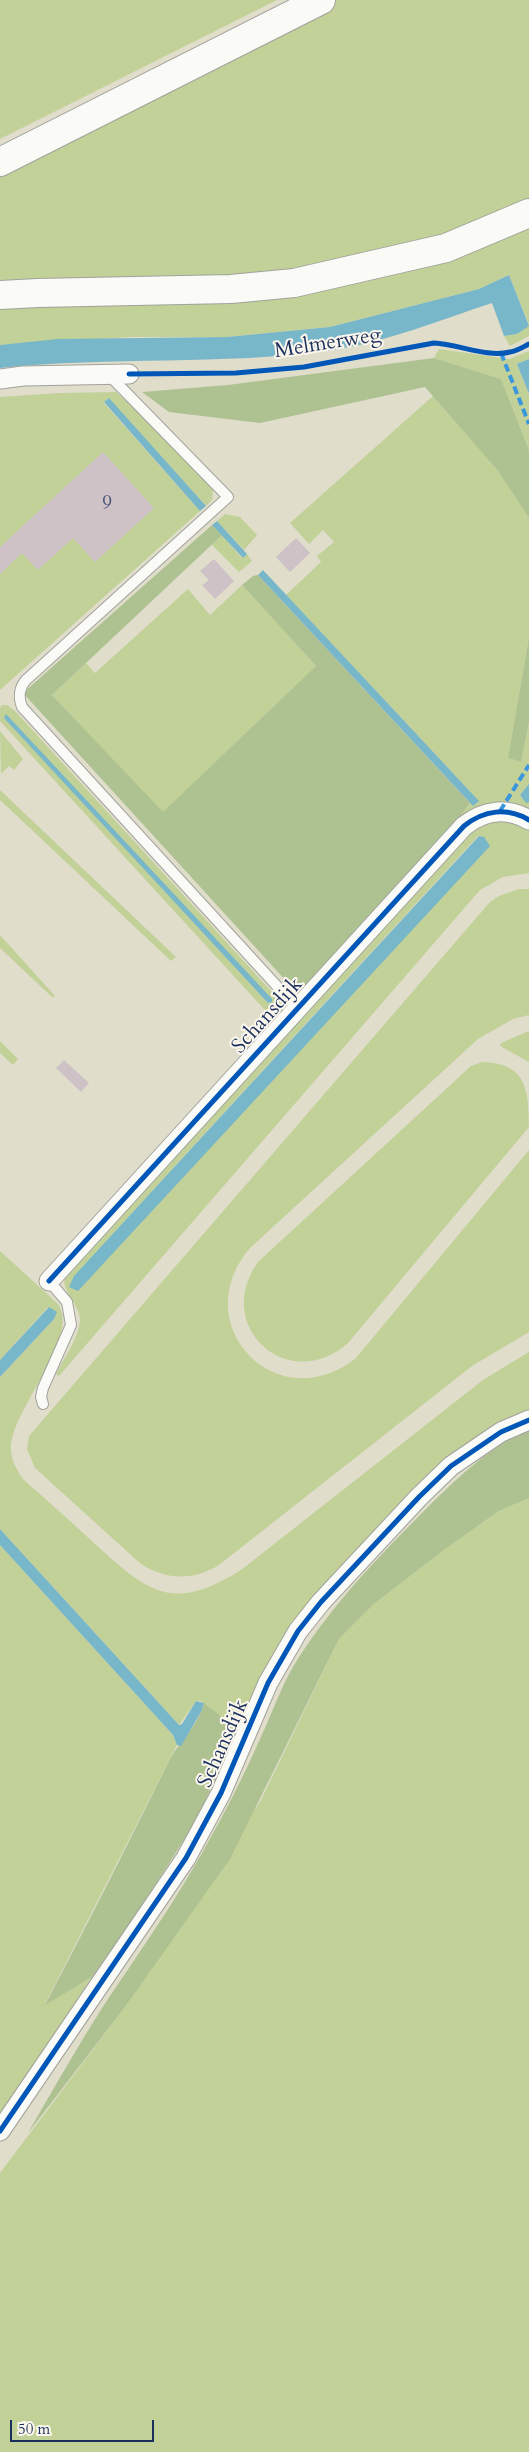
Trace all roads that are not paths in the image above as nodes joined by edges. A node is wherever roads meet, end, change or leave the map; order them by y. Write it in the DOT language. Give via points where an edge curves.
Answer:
graph roads {
  1 [pos="291,0"];
  2 [pos="321,0"];
  3 [pos="0,146"];
  4 [pos="0,162"];
  5 [pos="529,213"];
  6 [pos="0,295"];
  7 [pos="129,374"];
  8 [pos="109,375"];
  9 [pos="0,379"];
  10 [pos="529,820"];
  11 [pos="297,1008"];
  12 [pos="49,1281"];
  13 [pos="43,1404"];
  14 [pos="529,1420"];
  15 [pos="0,2131"];
  1 -- 3 [label="highway"];
  2 -- 4 [label="highway"];
  5 -- 6 [label="highway" via="446,248 294,283 231,289"];
  7 -- 8 [label="street"];
  8 -- 9 [label="street"];
  8 -- 11 [label="lane" via="228,496 26,680 20,688 19,700"];
  10 -- 11 [label="street, Schansdijk" via="500,811 468,822"];
  11 -- 12 [label="street, Schansdijk"];
  12 -- 13 [label="lane" via="67,1302 71,1324 43,1388"];
  14 -- 15 [label="street, Schansdijk" via="501,1432 451,1466 321,1602 298,1631 268,1683 221,1793 186,1858"];
}
